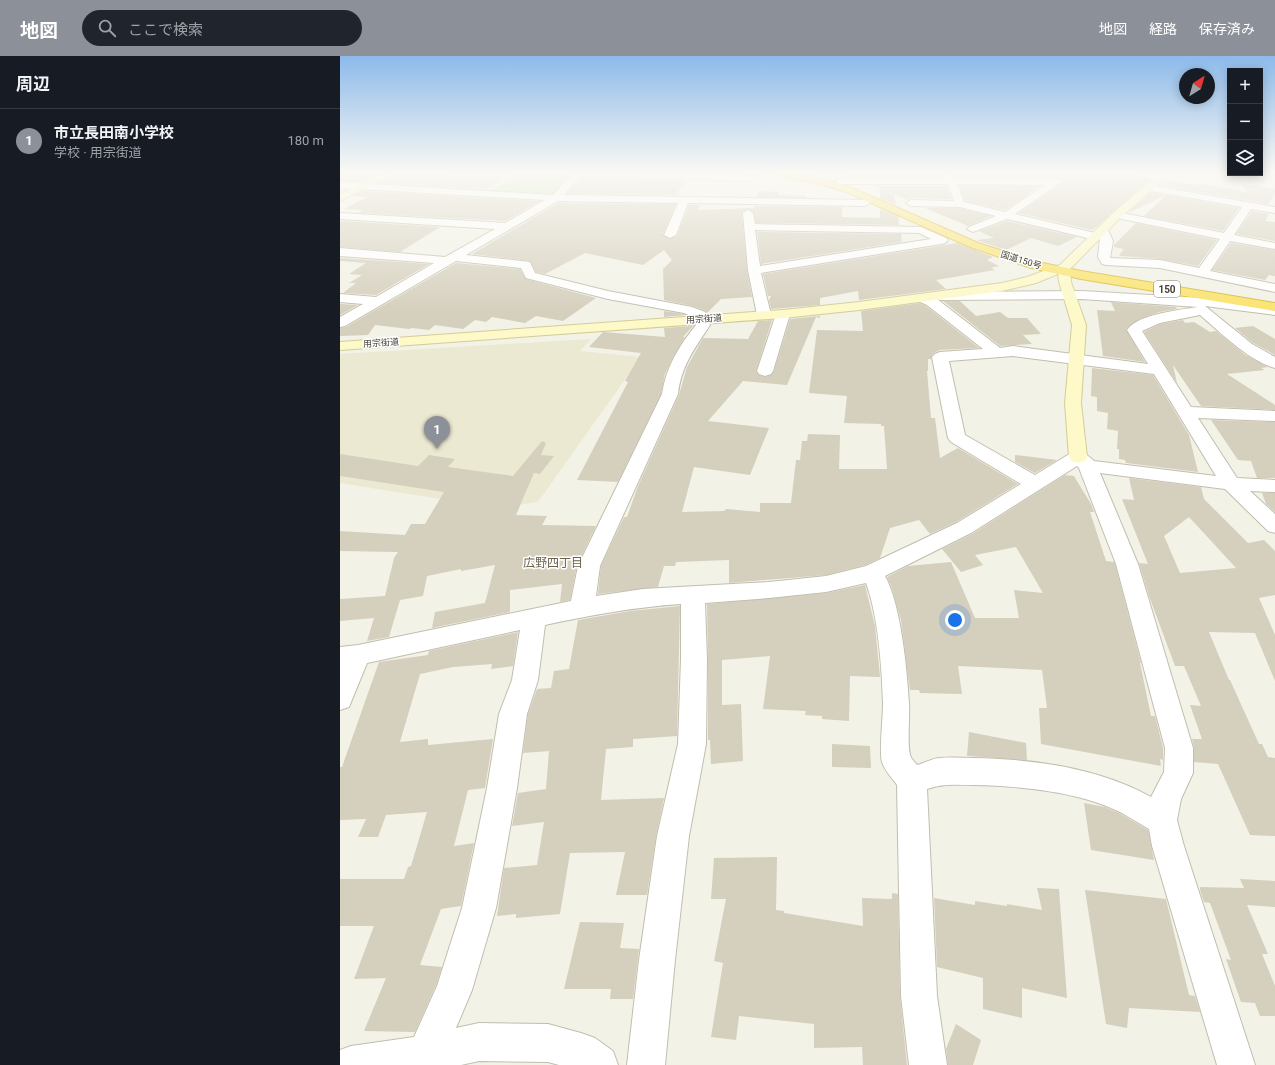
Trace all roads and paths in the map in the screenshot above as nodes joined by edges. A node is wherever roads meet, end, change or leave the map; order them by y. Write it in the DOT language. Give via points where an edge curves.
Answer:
graph roads {
  1 [pos="408,220"];
  2 [pos="518,220"];
  3 [pos="676,220"];
  4 [pos="748,220"];
  5 [pos="919,220"];
  6 [pos="939,220"];
  7 [pos="995,220"];
  8 [pos="1033,220"];
  9 [pos="1112,220"];
  10 [pos="1142,220"];
  11 [pos="1239,220"];
  12 [pos="507,226"];
  13 [pos="749,227"];
  14 [pos="973,229"];
  15 [pos="1099,233"];
  16 [pos="670,235"];
  17 [pos="1226,237"];
  18 [pos="1275,246"];
  19 [pos="340,252"];
  20 [pos="451,259"];
  21 [pos="1063,269"];
  22 [pos="754,270"];
  23 [pos="1202,272"];
  24 [pos="1275,288"];
  25 [pos="1070,294"];
  26 [pos="941,296"];
  27 [pos="340,298"];
  28 [pos="923,298"];
  29 [pos="1275,300"];
  30 [pos="379,301"];
  31 [pos="1202,306"];
  32 [pos="1275,307"];
  33 [pos="1275,311"];
  34 [pos="783,314"];
  35 [pos="764,315"];
  36 [pos="701,320"];
  37 [pos="340,323"];
  38 [pos="340,346"];
  39 [pos="996,352"];
  40 [pos="1076,359"];
  41 [pos="1275,363"];
  42 [pos="1159,370"];
  43 [pos="765,371"];
  44 [pos="1185,412"];
  45 [pos="1275,416"];
  46 [pos="1083,461"];
  47 [pos="1034,483"];
  48 [pos="1231,484"];
  49 [pos="1275,486"];
  50 [pos="1275,526"];
  51 [pos="872,574"];
  52 [pos="693,596"];
  53 [pos="582,608"];
  54 [pos="534,618"];
  55 [pos="349,656"];
  56 [pos="340,699"];
  57 [pos="912,781"];
  58 [pos="1162,820"];
  59 [pos="424,1060"];
  60 [pos="351,1065"];
  61 [pos="599,1065"];
  62 [pos="646,1065"];
  63 [pos="928,1065"];
  64 [pos="1236,1065"];
  1 -- 12 [label="street"];
  2 -- 12 [label="street"];
  3 -- 16 [label="street"];
  4 -- 13 [label="street"];
  5 -- 21 [label="highway, 国道150号 / 150" via="1014,259"];
  6 -- 21 [label="highway, 国道150号 / 150" via="1004,248"];
  7 -- 14 [label="street"];
  8 -- 15 [label="street"];
  9 -- 15 [label="street, 用宗街道"];
  10 -- 17 [label="street"];
  11 -- 17 [label="street"];
  12 -- 20 [label="street"];
  13 -- 22 [label="street"];
  13 -- 22 [label="street" via="921,230 942,240"];
  15 -- 21 [label="street, 用宗街道"];
  15 -- 23 [label="street" via="1107,241 1104,257 1106,261 1160,264"];
  17 -- 18 [label="street"];
  17 -- 23 [label="street"];
  19 -- 20 [label="street"];
  20 -- 30 [label="street"];
  20 -- 36 [label="street" via="522,264 526,265 530,275 600,293 687,310 700,315"];
  21 -- 25 [label="street"];
  21 -- 26 [label="street, 用宗街道" via="1002,287"];
  21 -- 29 [label="highway, 国道150号 / 150"];
  21 -- 32 [label="highway, 国道150号 / 150"];
  22 -- 35 [label="street"];
  23 -- 24 [label="street"];
  25 -- 26 [label="street"];
  25 -- 31 [label="street"];
  25 -- 40 [label="street" via="1079,325"];
  26 -- 28 [label="street, 用宗街道"];
  27 -- 30 [label="street"];
  28 -- 34 [label="street, 用宗街道"];
  28 -- 39 [label="street"];
  30 -- 37 [label="street"];
  31 -- 33 [label="street"];
  31 -- 41 [label="street" via="1247,347"];
  31 -- 42 [label="street" via="1135,327 1134,330"];
  34 -- 35 [label="street, 用宗街道"];
  34 -- 43 [label="street"];
  35 -- 36 [label="street, 用宗街道"];
  36 -- 38 [label="street, 用宗街道"];
  36 -- 53 [label="street" via="703,325 685,348 673,371 670,394 589,566"];
  39 -- 40 [label="street" via="1013,351"];
  39 -- 47 [label="street" via="940,357 957,438"];
  40 -- 42 [label="street"];
  40 -- 46 [label="street" via="1073,403"];
  42 -- 44 [label="street"];
  44 -- 45 [label="street"];
  44 -- 48 [label="street"];
  46 -- 47 [label="street"];
  46 -- 48 [label="street"];
  46 -- 58 [label="street" via="1127,564 1179,748 1178,773 1166,798"];
  47 -- 51 [label="street" via="964,528"];
  48 -- 49 [label="street"];
  48 -- 50 [label="street"];
  51 -- 52 [label="street" via="826,584"];
  51 -- 57 [label="street" via="878,584 892,658 896,703 896,761"];
  52 -- 53 [label="street" via="643,598"];
  52 -- 62 [label="street" via="692,744 673,836"];
  53 -- 54 [label="street"];
  54 -- 55 [label="street"];
  54 -- 59 [label="street" via="525,680 514,714 479,908 454,990"];
  55 -- 56 [label="street"];
  57 -- 58 [label="street" via="939,771 1007,772 1051,778 1090,787 1131,802"];
  57 -- 63 [label="street" via="919,996"];
  58 -- 64 [label="street"];
  59 -- 60 [label="street"];
  59 -- 61 [label="street" via="479,1042 548,1043 581,1052"];
}
